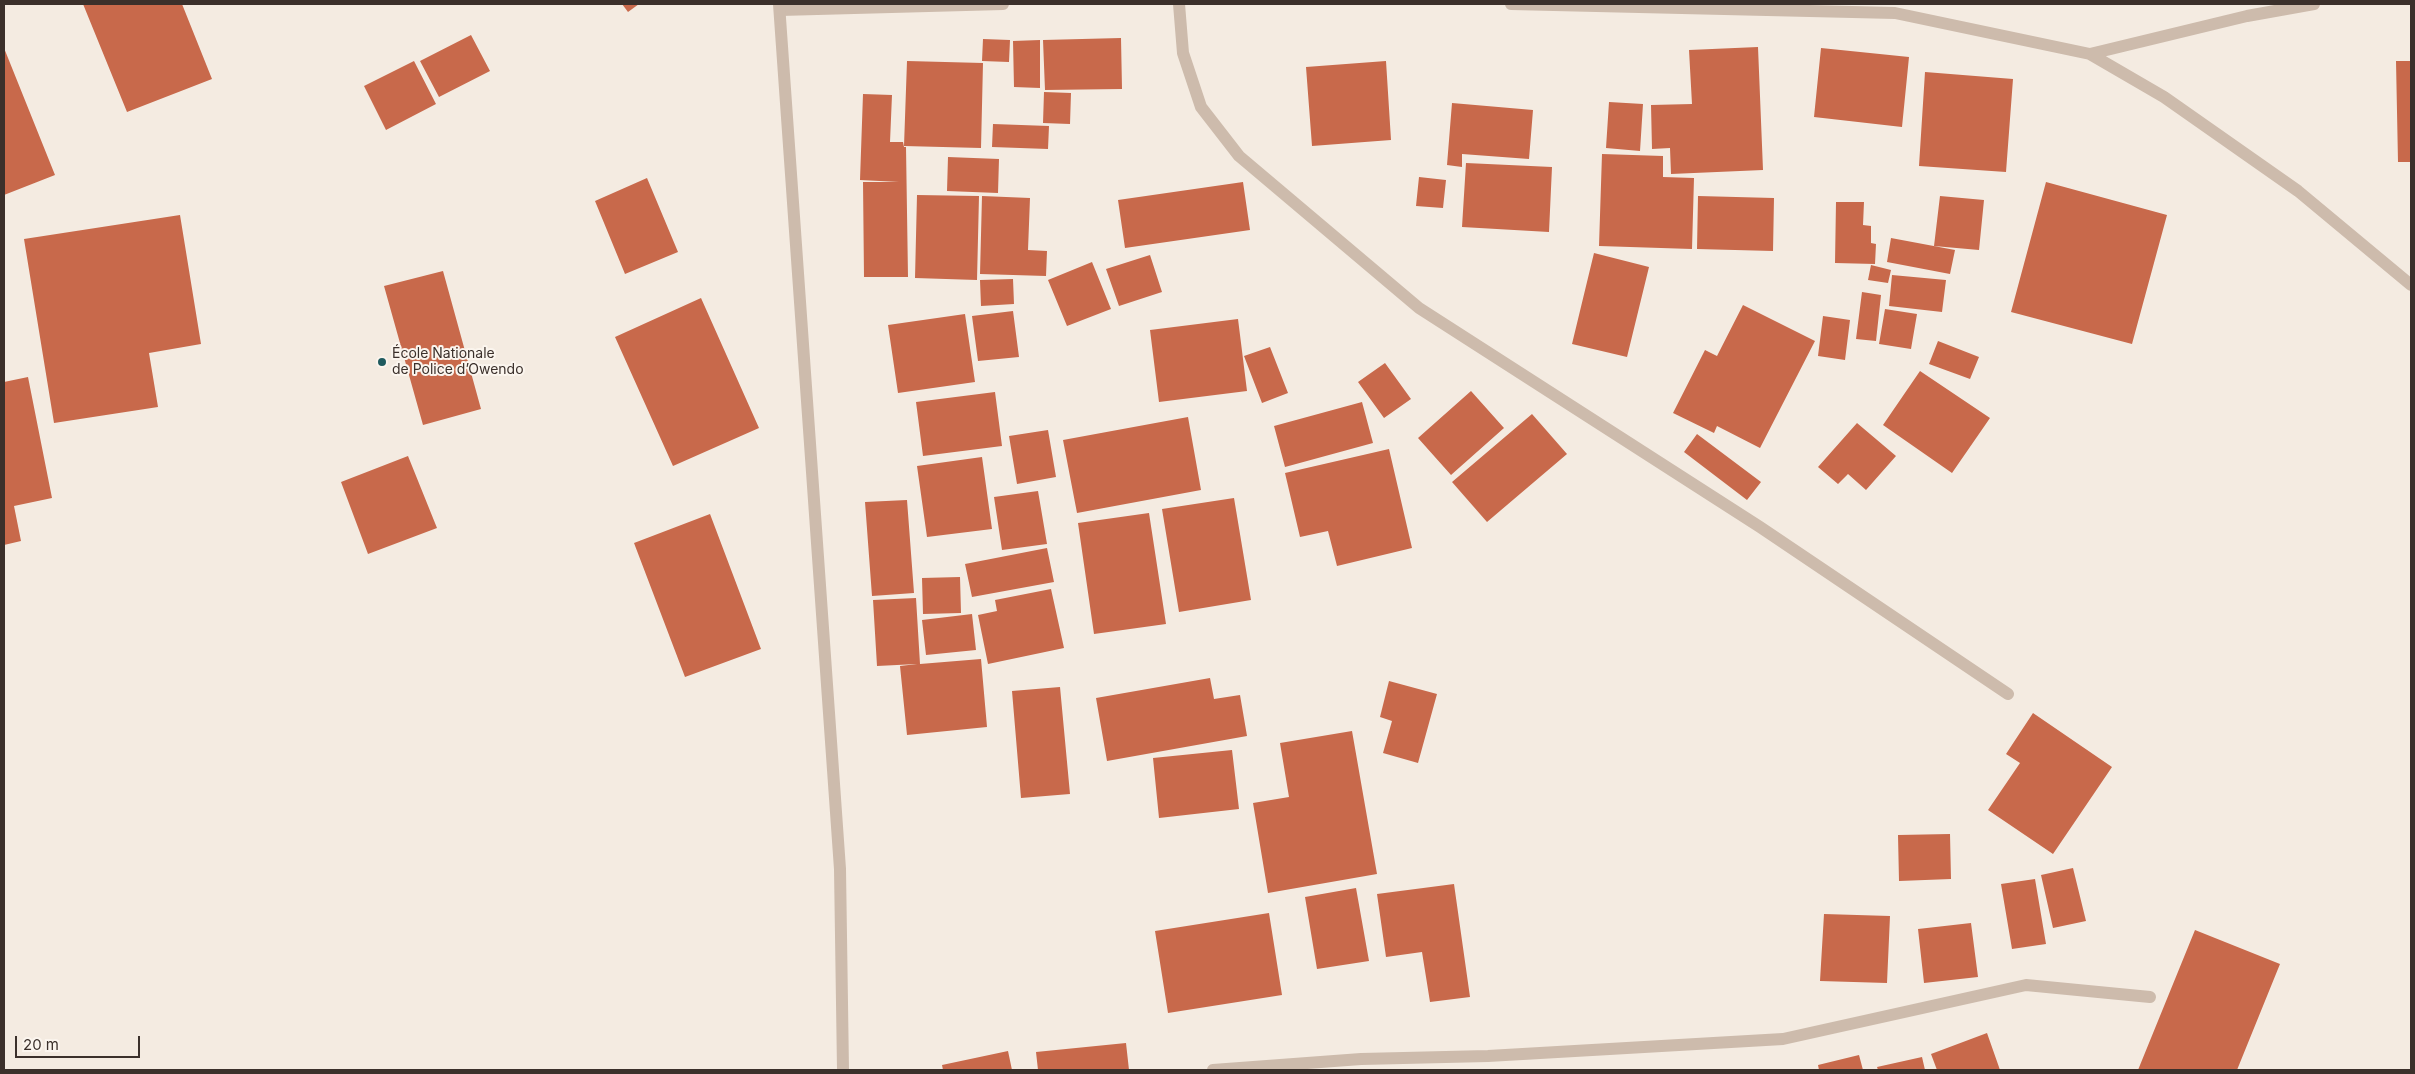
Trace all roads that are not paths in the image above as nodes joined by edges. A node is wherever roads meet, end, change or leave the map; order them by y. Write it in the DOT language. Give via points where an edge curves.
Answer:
graph roads {
  1 [pos="1003,4"];
  2 [pos="1179,4"];
  3 [pos="1511,4"];
  4 [pos="2314,4"];
  5 [pos="779,7"];
  6 [pos="1895,9"];
  7 [pos="2090,54"];
  8 [pos="2411,285"];
  9 [pos="2008,694"];
  10 [pos="2150,997"];
  11 [pos="843,1070"];
  12 [pos="1213,1070"];
  1 -- 5 [label="street"];
  2 -- 9 [label="street" via="1183,53 1201,107 1239,156 1419,308 1760,527"];
  3 -- 6 [label="street"];
  4 -- 7 [label="street" via="2247,16"];
  5 -- 11 [label="street" via="840,869"];
  6 -- 7 [label="street"];
  7 -- 8 [label="street" via="2164,97 2298,191"];
  10 -- 12 [label="street" via="2026,986 1783,1039 1488,1056 1361,1058"];
}
